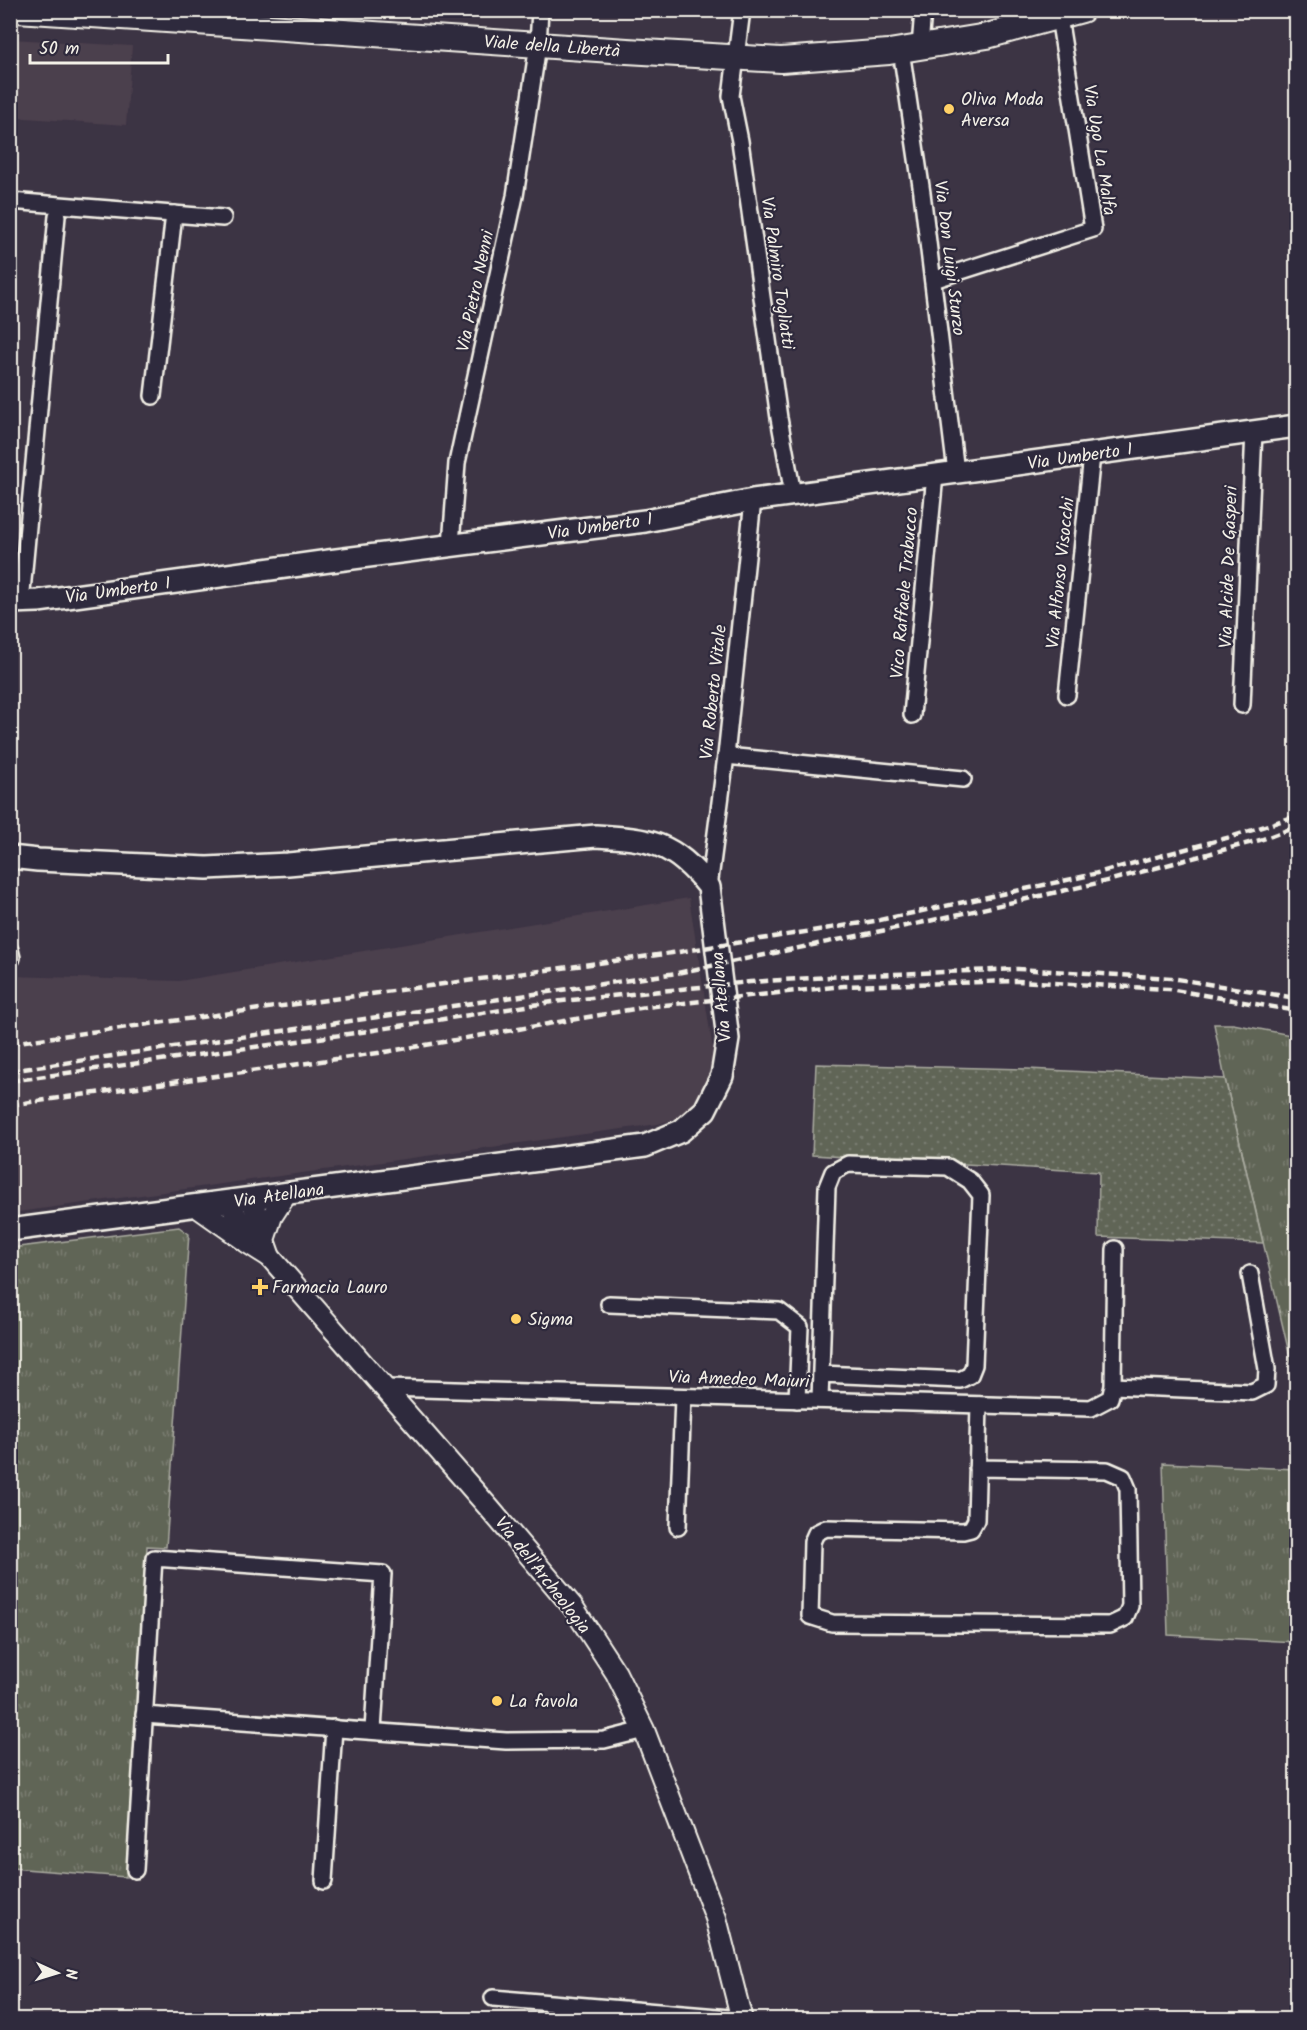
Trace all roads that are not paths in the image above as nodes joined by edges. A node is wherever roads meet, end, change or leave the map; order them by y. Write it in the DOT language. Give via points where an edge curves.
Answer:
graph roads {
  1 [pos="17,10"];
  2 [pos="540,10"];
  3 [pos="742,10"];
  4 [pos="923,10"];
  5 [pos="1082,10"];
  6 [pos="43,11"];
  7 [pos="1059,17"];
  8 [pos="252,18"];
  9 [pos="538,45"];
  10 [pos="910,49"];
  11 [pos="737,57"];
  12 [pos="10,201"];
  13 [pos="174,214"];
  14 [pos="57,216"];
  15 [pos="223,218"];
  16 [pos="933,280"];
  17 [pos="153,396"];
  18 [pos="1296,426"];
  19 [pos="1254,431"];
  20 [pos="1092,455"];
  21 [pos="946,473"];
  22 [pos="793,494"];
  23 [pos="753,500"];
  24 [pos="452,545"];
  25 [pos="16,602"];
  26 [pos="1067,695"];
  27 [pos="1242,705"];
  28 [pos="912,716"];
  29 [pos="726,756"];
  30 [pos="963,779"];
  31 [pos="10,857"];
  32 [pos="709,887"];
  33 [pos="287,1193"];
  34 [pos="254,1198"];
  35 [pos="230,1201"];
  36 [pos="196,1206"];
  37 [pos="10,1230"];
  38 [pos="260,1246"];
  39 [pos="1115,1249"];
  40 [pos="1250,1274"];
  41 [pos="609,1304"];
  42 [pos="821,1374"];
  43 [pos="1113,1386"];
  44 [pos="386,1389"];
  45 [pos="683,1397"];
  46 [pos="797,1400"];
  47 [pos="820,1400"];
  48 [pos="979,1405"];
  49 [pos="977,1468"];
  50 [pos="678,1527"];
  51 [pos="144,1715"];
  52 [pos="334,1728"];
  53 [pos="373,1730"];
  54 [pos="644,1730"];
  55 [pos="135,1870"];
  56 [pos="324,1881"];
  57 [pos="493,1998"];
  58 [pos="742,2019"];
  1 -- 6 [label="main road, Viale della Libertà"];
  2 -- 9 [label="street, Via Pietro Nenni"];
  3 -- 11 [label="street, Via Palmiro Togliatti"];
  4 -- 10 [label="street, Via Don Luigi Sturzo"];
  5 -- 7 [label="main road, Viale della Libertà"];
  6 -- 8 [label="main road, Viale della Libertà"];
  7 -- 10 [label="main road, Viale della Libertà" via="987,36"];
  7 -- 16 [label="street, Via Ugo La Malfa" via="1093,229"];
  8 -- 9 [label="main road, Viale della Libertà"];
  9 -- 11 [label="main road, Viale della Libertà"];
  9 -- 24 [label="street, Via Pietro Nenni" via="515,196 457,463"];
  10 -- 11 [label="main road, Viale della Libertà" via="781,60"];
  10 -- 16 [label="street, Via Don Luigi Sturzo"];
  11 -- 22 [label="street, Via Palmiro Togliatti" via="731,96"];
  12 -- 13 [label="street"];
  13 -- 15 [label="street"];
  13 -- 17 [label="street"];
  14 -- 25 [label="street"];
  16 -- 21 [label="street, Via Don Luigi Sturzo"];
  18 -- 19 [label="main road, Via Umberto I"];
  19 -- 20 [label="main road, Via Umberto I"];
  19 -- 27 [label="street, Via Alcide De Gasperi"];
  20 -- 21 [label="main road, Via Umberto I"];
  20 -- 26 [label="street, Via Alfonso Visocchi"];
  21 -- 22 [label="main road, Via Umberto I"];
  21 -- 28 [label="street, Vico Raffaele Trabucco"];
  22 -- 23 [label="main road, Via Umberto I"];
  23 -- 24 [label="main road, Via Umberto I" via="645,521"];
  23 -- 29 [label="street, Via Roberto Vitale"];
  24 -- 25 [label="main road, Via Umberto I"];
  29 -- 30 [label="street"];
  29 -- 32 [label="street, Via Roberto Vitale"];
  31 -- 32 [label="main road" via="207,868 596,836 640,838 675,852"];
  32 -- 33 [label="main road, Via Atellana" via="728,1039 722,1076 705,1110 681,1131 645,1146"];
  33 -- 34 [label="main road, Via Atellana"];
  33 -- 38 [label="street"];
  34 -- 35 [label="main road, Via Atellana"];
  34 -- 38 [label="street, Via dell'Archeologia"];
  35 -- 36 [label="main road, Via Atellana"];
  35 -- 38 [label="street"];
  36 -- 37 [label="main road, Via Atellana"];
  36 -- 38 [label="street"];
  38 -- 44 [label="street, Via dell'Archeologia"];
  39 -- 43 [label="street"];
  40 -- 43 [label="street" via="1267,1369 1266,1384 1252,1392"];
  41 -- 46 [label="street" via="778,1311 800,1327"];
  42 -- 42 [label="street" via="960,1380 970,1375 974,1365 981,1194 970,1181 948,1167 848,1164 833,1172 827,1187"];
  42 -- 47 [label="street"];
  43 -- 48 [label="street, Via Amedeo Maiuri" via="1110,1398 1091,1408"];
  44 -- 45 [label="street, Via Amedeo Maiuri"];
  44 -- 54 [label="street, Via dell'Archeologia" via="573,1607 616,1673"];
  45 -- 46 [label="street, Via Amedeo Maiuri"];
  45 -- 50 [label="street"];
  46 -- 47 [label="street, Via Amedeo Maiuri"];
  47 -- 48 [label="street, Via Amedeo Maiuri"];
  48 -- 49 [label="street"];
  49 -- 49 [label="street" via="1107,1470 1123,1477 1128,1489 1130,1606 1125,1618 1110,1625 832,1623 810,1616 812,1542 816,1533 826,1528 963,1532 976,1520"];
  51 -- 52 [label="street"];
  51 -- 53 [label="street" via="154,1558 383,1574"];
  51 -- 55 [label="street"];
  52 -- 53 [label="street"];
  52 -- 56 [label="street"];
  53 -- 54 [label="street" via="570,1742 603,1740"];
  54 -- 58 [label="street, Via dell'Archeologia" via="716,1918"];
  57 -- 58 [label="street"];
}
